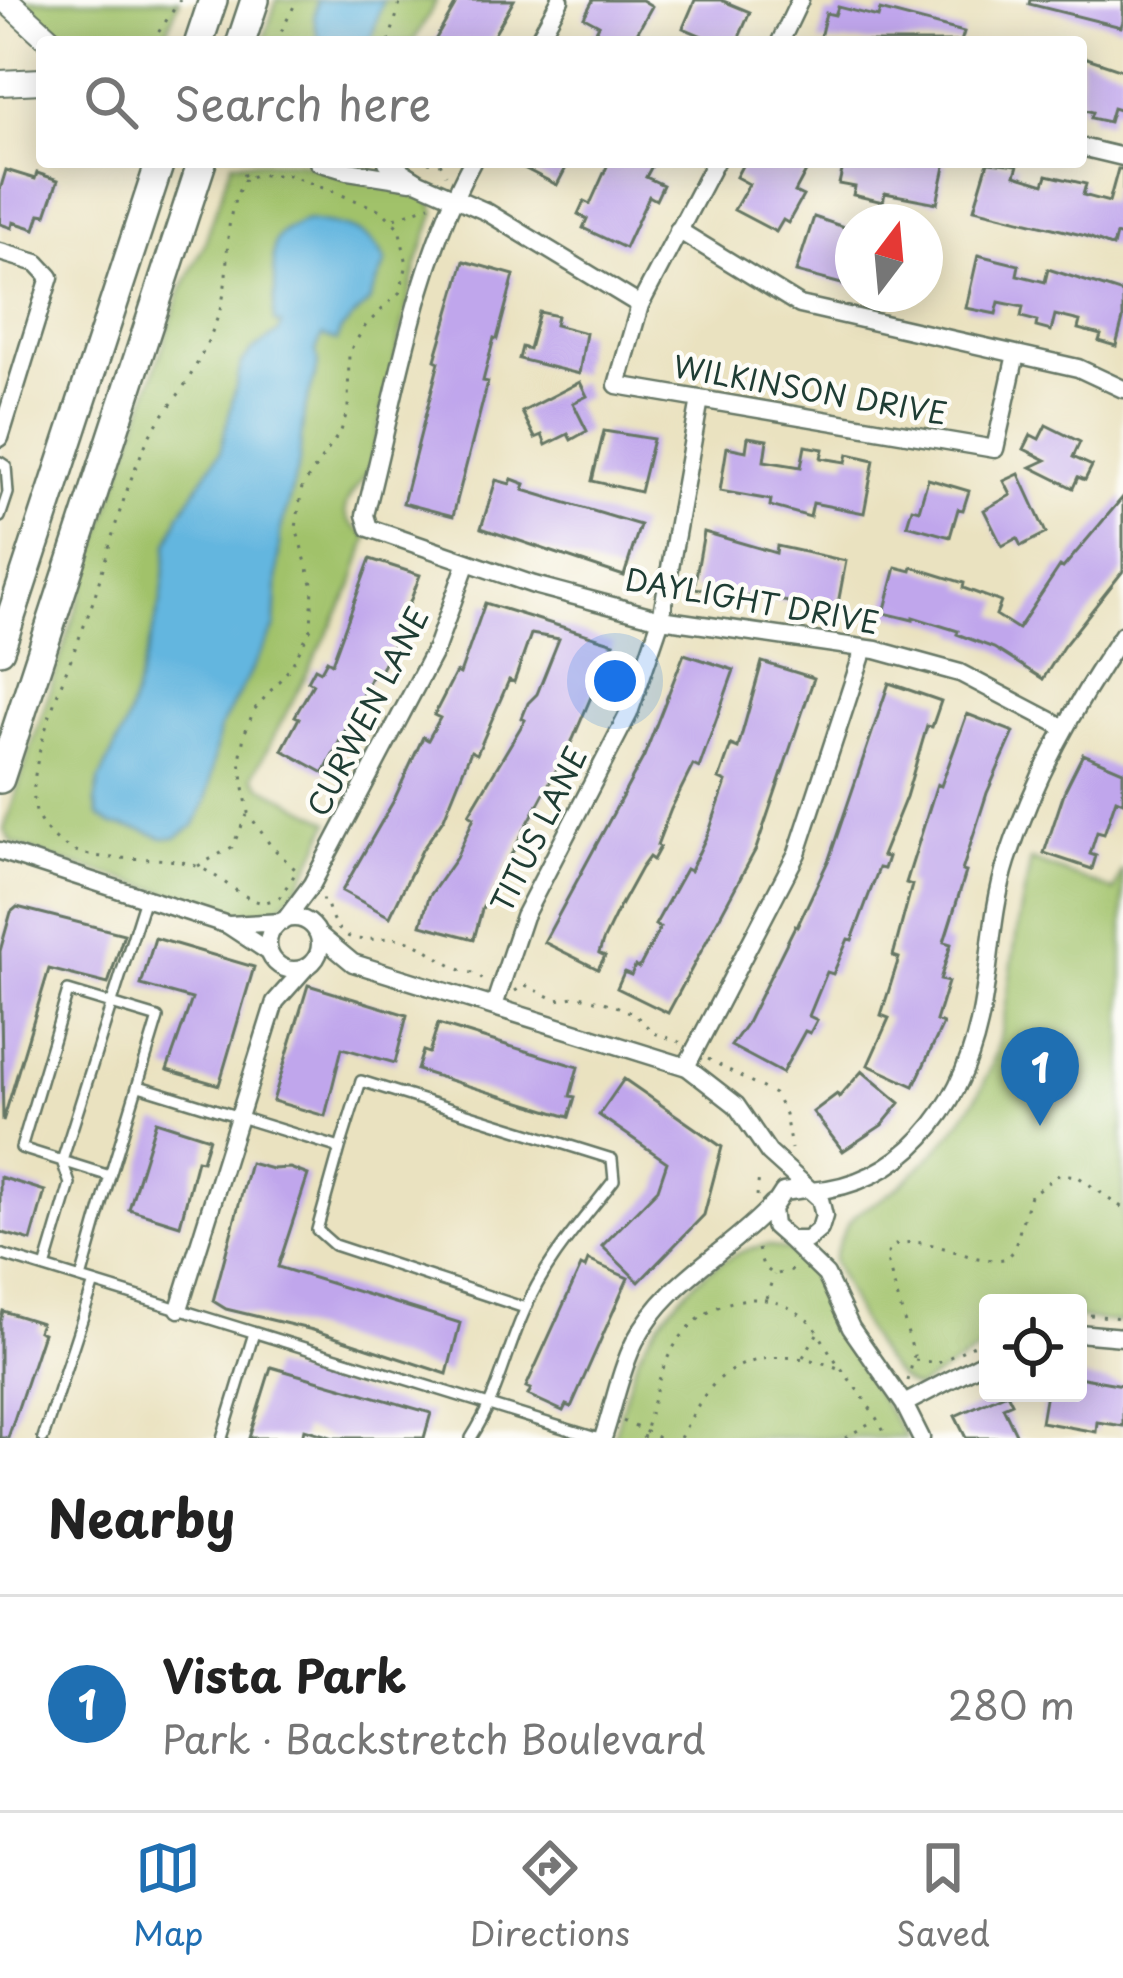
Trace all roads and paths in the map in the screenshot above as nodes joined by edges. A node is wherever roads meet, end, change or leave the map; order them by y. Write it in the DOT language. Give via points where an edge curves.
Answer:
graph roads {
  1 [pos="6,0"];
  2 [pos="180,0"];
  3 [pos="212,0"];
  4 [pos="255,0"];
  5 [pos="297,0"];
  6 [pos="400,0"];
  7 [pos="560,0"];
  8 [pos="800,0"];
  9 [pos="45,36"];
  10 [pos="156,36"];
  11 [pos="201,36"];
  12 [pos="244,36"];
  13 [pos="279,36"];
  14 [pos="391,36"];
  15 [pos="540,36"];
  16 [pos="783,36"];
  17 [pos="36,81"];
  18 [pos="0,83"];
  19 [pos="1087,149"];
  20 [pos="1123,158"];
  21 [pos="158,168"];
  22 [pos="200,168"];
  23 [pos="242,168"];
  24 [pos="338,168"];
  25 [pos="397,168"];
  26 [pos="443,168"];
  27 [pos="469,168"];
  28 [pos="713,168"];
  29 [pos="446,174"];
  30 [pos="245,178"];
  31 [pos="419,182"];
  32 [pos="455,196"];
  33 [pos="433,204"];
  34 [pos="393,219"];
  35 [pos="678,230"];
  36 [pos="0,252"];
  37 [pos="640,305"];
  38 [pos="1016,354"];
  39 [pos="1123,389"];
  40 [pos="700,399"];
  41 [pos="0,438"];
  42 [pos="0,462"];
  43 [pos="0,517"];
  44 [pos="467,562"];
  45 [pos="661,619"];
  46 [pos="1123,634"];
  47 [pos="0,649"];
  48 [pos="864,649"];
  49 [pos="1063,727"];
  50 [pos="0,778"];
  51 [pos="248,813"];
  52 [pos="0,851"];
  53 [pos="196,866"];
  54 [pos="312,884"];
  55 [pos="145,898"];
  56 [pos="284,921"];
  57 [pos="228,925"];
  58 [pos="316,931"];
  59 [pos="271,954"];
  60 [pos="352,962"];
  61 [pos="309,966"];
  62 [pos="275,1002"];
  63 [pos="110,1005"];
  64 [pos="494,1006"];
  65 [pos="686,1067"];
  66 [pos="139,1086"];
  67 [pos="239,1117"];
  68 [pos="340,1148"];
  69 [pos="769,1153"];
  70 [pos="62,1161"];
  71 [pos="760,1174"];
  72 [pos="110,1176"];
  73 [pos="854,1186"];
  74 [pos="808,1190"];
  75 [pos="774,1202"];
  76 [pos="753,1205"];
  77 [pos="1123,1208"];
  78 [pos="822,1226"];
  79 [pos="788,1239"];
  80 [pos="736,1241"];
  81 [pos="758,1250"];
  82 [pos="0,1254"];
  83 [pos="800,1267"];
  84 [pos="45,1268"];
  85 [pos="774,1274"];
  86 [pos="826,1275"];
  87 [pos="81,1279"];
  88 [pos="94,1283"];
  89 [pos="766,1300"];
  90 [pos="525,1308"];
  91 [pos="179,1310"];
  92 [pos="1087,1315"];
  93 [pos="1123,1318"];
  94 [pos="254,1333"];
  95 [pos="817,1334"];
  96 [pos="1087,1334"];
  97 [pos="1123,1337"];
  98 [pos="979,1342"];
  99 [pos="802,1358"];
  100 [pos="914,1360"];
  101 [pos="979,1364"];
  102 [pos="844,1371"];
  103 [pos="906,1396"];
  104 [pos="492,1406"];
  105 [pos="610,1417"];
  106 [pos="878,1418"];
  107 [pos="646,1430"];
  108 [pos="43,1438"];
  109 [pos="222,1438"];
  110 [pos="471,1438"];
  111 [pos="599,1438"];
  112 [pos="643,1438"];
  113 [pos="659,1438"];
  114 [pos="680,1438"];
  115 [pos="844,1438"];
  116 [pos="887,1438"];
  117 [pos="921,1438"];
  1 -- 9 [label="street"];
  2 -- 10 [label="path"];
  3 -- 11 [label="main road"];
  4 -- 12 [label="main road"];
  5 -- 13 [label="path"];
  6 -- 14 [label="path"];
  7 -- 15 [label="street"];
  8 -- 16 [label="street"];
  17 -- 18 [label="street"];
  19 -- 20 [label="street"];
  21 -- 47 [label="main road"];
  22 -- 50 [label="main road"];
  23 -- 30 [label="path"];
  24 -- 31 [label="street"];
  25 -- 31 [label="street"];
  26 -- 29 [label="path"];
  27 -- 32 [label="street"];
  28 -- 35 [label="street"];
  30 -- 34 [label="path" via="290,175"];
  30 -- 53 [label="path" via="225,235 221,303 187,383 133,471 48,720 32,794 44,826 86,856"];
  31 -- 32 [label="street"];
  32 -- 37 [label="street"];
  32 -- 44 [label="street, DAYLIGHT DRIVE" via="365,515 370,528"];
  33 -- 34 [label="path"];
  34 -- 51 [label="path" via="404,244 405,281 349,352 341,431 302,487 296,529 313,586 311,628 244,735"];
  35 -- 37 [label="street"];
  35 -- 38 [label="street" via="800,305"];
  36 -- 41 [label="street" via="37,263 50,277"];
  37 -- 40 [label="street, WILKINSON DRIVE" via="617,386"];
  38 -- 39 [label="street"];
  38 -- 40 [label="street, WILKINSON DRIVE" via="995,449"];
  40 -- 45 [label="street, TITUS LANE"];
  42 -- 43 [label="lane" via="9,482"];
  44 -- 45 [label="street, DAYLIGHT DRIVE"];
  44 -- 54 [label="street, CURWEN LANE" via="436,648"];
  45 -- 48 [label="street, DAYLIGHT DRIVE"];
  45 -- 64 [label="street, TITUS LANE" via="629,712 524,916"];
  46 -- 49 [label="street"];
  48 -- 49 [label="street, DAYLIGHT DRIVE" via="960,673"];
  48 -- 65 [label="street" via="797,853"];
  49 -- 73 [label="street" via="1005,866 981,1018 960,1081 923,1137"];
  51 -- 53 [label="path" via="232,847"];
  51 -- 53 [label="path" via="297,871 283,894 257,902"];
  52 -- 55 [label="street"];
  54 -- 56 [label="street, CURWEN LANE"];
  54 -- 58 [label="street"];
  55 -- 57 [label="street"];
  55 -- 63 [label="lane"];
  56 -- 57 [label="street"];
  56 -- 58 [label="street" via="301,919"];
  56 -- 59 [label="street" via="271,934"];
  57 -- 59 [label="street"];
  58 -- 60 [label="street"];
  58 -- 61 [label="street" via="320,947"];
  59 -- 61 [label="street" via="287,969"];
  59 -- 62 [label="street"];
  60 -- 61 [label="street"];
  60 -- 64 [label="street"];
  61 -- 62 [label="street"];
  62 -- 67 [label="street"];
  63 -- 66 [label="lane" via="158,1018"];
  63 -- 70 [label="lane"];
  63 -- 70 [label="lane" via="68,991 21,1148"];
  64 -- 65 [label="street"];
  65 -- 69 [label="street" via="736,1105"];
  66 -- 67 [label="lane"];
  66 -- 72 [label="lane"];
  67 -- 68 [label="lane"];
  67 -- 91 [label="street"];
  68 -- 90 [label="lane" via="316,1230 334,1246"];
  68 -- 90 [label="lane" via="361,1081 612,1159 614,1180 558,1250"];
  69 -- 74 [label="street"];
  69 -- 75 [label="street"];
  70 -- 72 [label="lane"];
  70 -- 84 [label="lane" via="70,1184"];
  71 -- 76 [label="path"];
  72 -- 87 [label="lane"];
  73 -- 74 [label="street"];
  73 -- 78 [label="street"];
  74 -- 75 [label="street" via="788,1189"];
  74 -- 78 [label="street" via="823,1204"];
  75 -- 79 [label="street" via="772,1220"];
  75 -- 80 [label="street"];
  77 -- 100 [label="path" via="1066,1173 1030,1195 1014,1250 1002,1260 924,1241 892,1246 886,1257"];
  78 -- 79 [label="street" via="807,1240"];
  78 -- 86 [label="street"];
  79 -- 80 [label="street"];
  79 -- 86 [label="street"];
  80 -- 105 [label="street" via="705,1260 649,1319"];
  81 -- 85 [label="path"];
  82 -- 84 [label="lane"];
  83 -- 85 [label="path"];
  84 -- 87 [label="lane"];
  85 -- 89 [label="path"];
  86 -- 103 [label="street" via="850,1328"];
  87 -- 88 [label="lane"];
  88 -- 91 [label="lane"];
  88 -- 108 [label="lane"];
  89 -- 95 [label="path" via="798,1312"];
  89 -- 107 [label="path" via="721,1304 688,1327 664,1366"];
  90 -- 104 [label="lane"];
  91 -- 94 [label="lane"];
  92 -- 93 [label="path"];
  94 -- 104 [label="lane"];
  94 -- 109 [label="lane"];
  95 -- 99 [label="path"];
  95 -- 102 [label="path"];
  96 -- 97 [label="street"];
  98 -- 100 [label="path" via="938,1363"];
  99 -- 102 [label="path"];
  99 -- 114 [label="path" via="737,1367 704,1396"];
  100 -- 103 [label="path"];
  101 -- 103 [label="street"];
  102 -- 106 [label="path"];
  103 -- 117 [label="street"];
  104 -- 110 [label="lane"];
  104 -- 111 [label="lane"];
  105 -- 107 [label="path"];
  105 -- 111 [label="street"];
  106 -- 115 [label="path"];
  106 -- 116 [label="path"];
  107 -- 112 [label="path"];
  107 -- 113 [label="path"];
}
